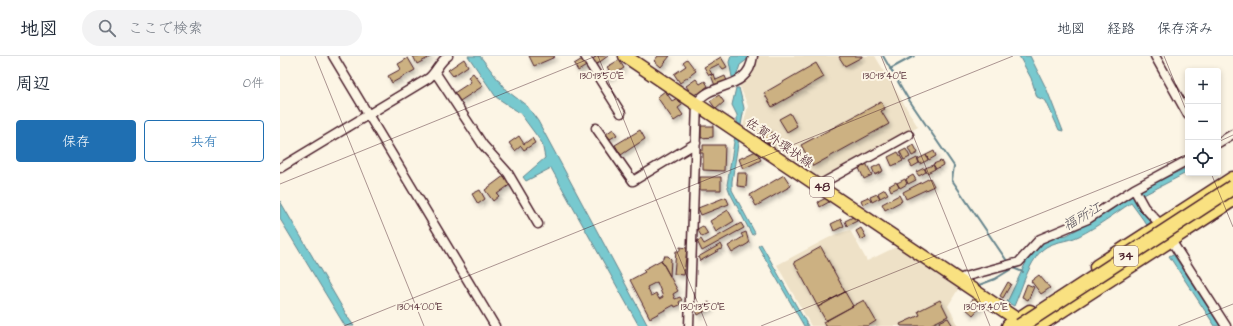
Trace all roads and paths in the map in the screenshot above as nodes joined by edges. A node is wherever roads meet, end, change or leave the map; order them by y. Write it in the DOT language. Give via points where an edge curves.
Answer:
graph roads {
  1 [pos="333,56"];
  2 [pos="448,56"];
  3 [pos="585,56"];
  4 [pos="625,56"];
  5 [pos="753,56"];
  6 [pos="1155,56"];
  7 [pos="435,72"];
  8 [pos="697,104"];
  9 [pos="1185,110"];
  10 [pos="621,113"];
  11 [pos="368,115"];
  12 [pos="596,128"];
  13 [pos="1233,134"];
  14 [pos="910,135"];
  15 [pos="1221,141"];
  16 [pos="696,143"];
  17 [pos="1185,162"];
  18 [pos="280,168"];
  19 [pos="1233,179"];
  20 [pos="819,185"];
  21 [pos="1233,187"];
  22 [pos="1134,189"];
  23 [pos="1233,199"];
  24 [pos="1233,206"];
  25 [pos="538,224"];
  26 [pos="1161,225"];
  27 [pos="1174,244"];
  28 [pos="961,281"];
  29 [pos="1018,325"];
  30 [pos="495,326"];
  31 [pos="689,326"];
  32 [pos="1037,326"];
  33 [pos="1050,326"];
  34 [pos="1226,326"];
  1 -- 11 [label="street"];
  2 -- 7 [label="street" via="440,62"];
  3 -- 10 [label="street"];
  4 -- 8 [label="main road, 佐賀外環状線 / 48"];
  5 -- 8 [label="street" via="752,65 743,78 700,99"];
  6 -- 9 [label="street"];
  7 -- 11 [label="street"];
  7 -- 25 [label="street" via="483,145 508,173"];
  8 -- 16 [label="street"];
  8 -- 20 [label="main road, 佐賀外環状線 / 48"];
  11 -- 18 [label="street"];
  11 -- 30 [label="street"];
  12 -- 16 [label="street" via="633,181"];
  13 -- 15 [label="street"];
  14 -- 20 [label="street"];
  16 -- 31 [label="street"];
  17 -- 22 [label="street"];
  19 -- 26 [label="highway"];
  20 -- 28 [label="main road, 佐賀外環状線 / 48"];
  21 -- 29 [label="highway, 34, bridge"];
  22 -- 26 [label="street" via="1144,207"];
  22 -- 28 [label="street" via="1088,219 1040,239 1019,262 964,277"];
  23 -- 32 [label="highway, 34"];
  24 -- 27 [label="highway"];
  26 -- 29 [label="highway"];
  27 -- 33 [label="highway"];
  27 -- 34 [label="street"];
  28 -- 29 [label="main road, 佐賀外環状線 / 48"];
}
